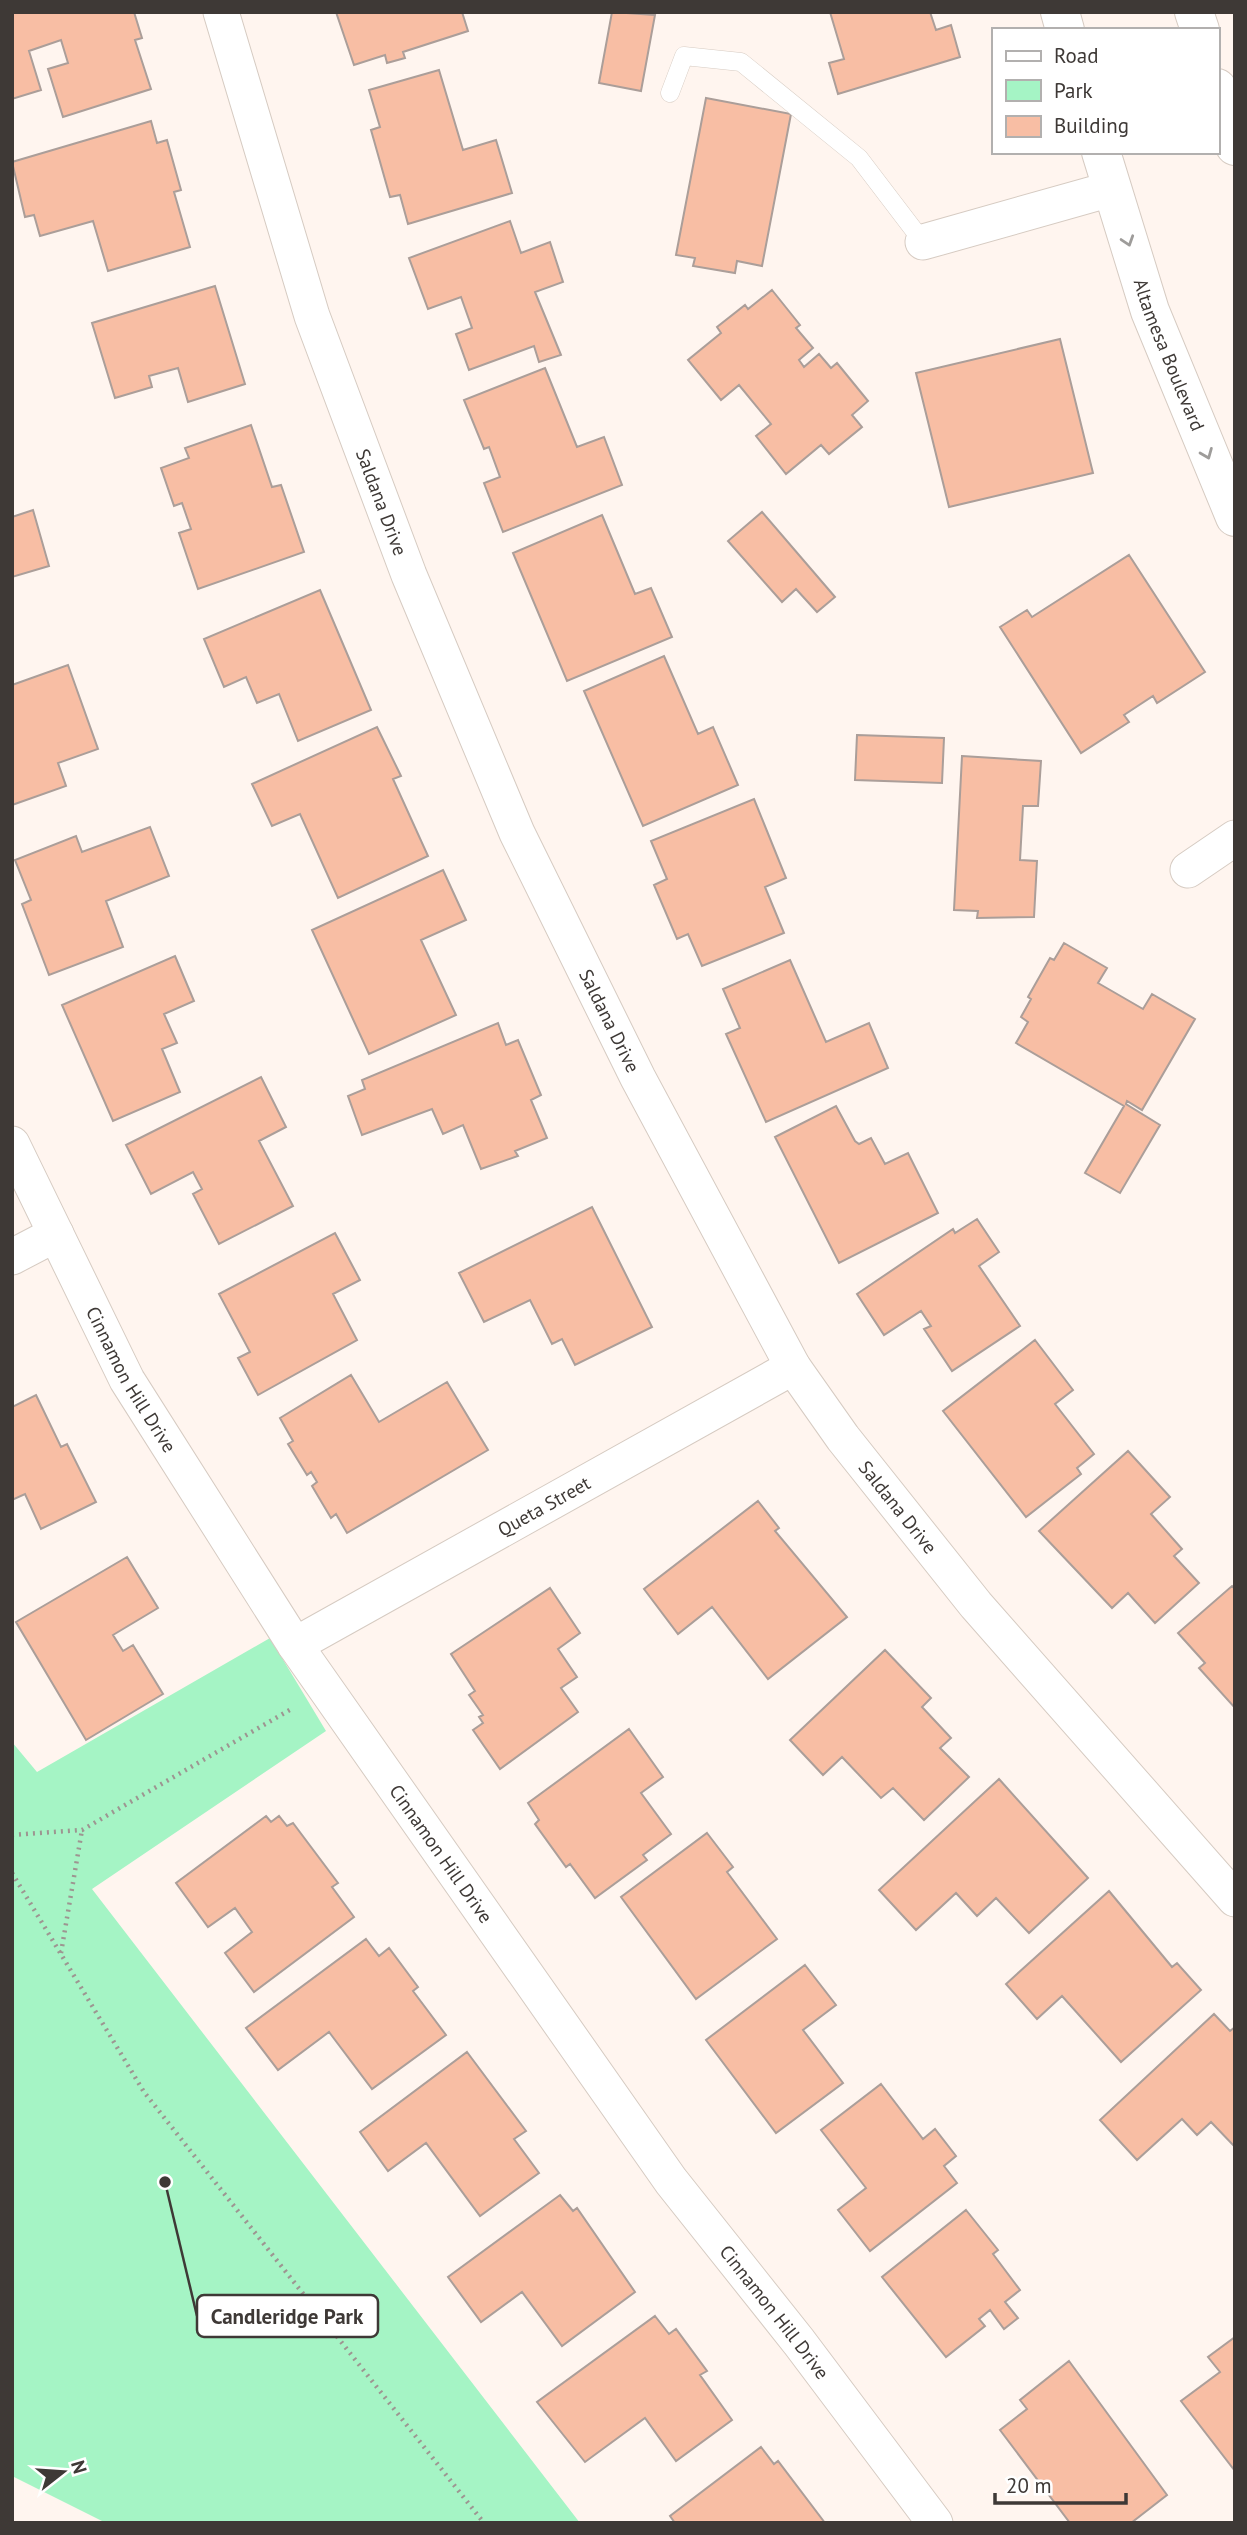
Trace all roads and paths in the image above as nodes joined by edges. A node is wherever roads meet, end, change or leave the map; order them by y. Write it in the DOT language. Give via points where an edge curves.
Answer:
graph roads {
  1 [pos="221,12"];
  2 [pos="670,93"];
  3 [pos="1219,94"];
  4 [pos="1235,146"];
  5 [pos="1102,154"];
  6 [pos="1111,188"];
  7 [pos="923,242"];
  8 [pos="1235,517"];
  9 [pos="1235,838"];
  10 [pos="1188,870"];
  11 [pos="12,1144"];
  12 [pos="56,1234"];
  13 [pos="12,1258"];
  14 [pos="793,1367"];
  15 [pos="295,1645"];
  16 [pos="327,1688"];
  17 [pos="82,1830"];
  18 [pos="12,1835"];
  19 [pos="12,1873"];
  20 [pos="1235,1899"];
  21 [pos="61,1953"];
  22 [pos="484,2523"];
  23 [pos="935,2523"];
  1 -- 14 [label="street, Saldana Drive" via="312,316 409,575 511,820 638,1078"];
  2 -- 7 [label="lane" via="684,56 741,62 859,158"];
  3 -- 4 [label="main road"];
  5 -- 6 [label="main road, Altamesa Boulevard"];
  6 -- 7 [label="street"];
  6 -- 8 [label="main road, Altamesa Boulevard, one-way" via="1150,311"];
  9 -- 10 [label="street"];
  11 -- 12 [label="street, Cinnamon Hill Drive"];
  12 -- 13 [label="street"];
  12 -- 15 [label="street, Cinnamon Hill Drive" via="127,1380"];
  14 -- 15 [label="street, Queta Street"];
  14 -- 20 [label="street, Saldana Drive" via="843,1438 976,1605"];
  15 -- 16 [label="street, Cinnamon Hill Drive"];
  16 -- 17 [label="path"];
  16 -- 23 [label="street, Cinnamon Hill Drive" via="671,2181"];
  17 -- 18 [label="path"];
  17 -- 21 [label="path"];
  19 -- 21 [label="path"];
  21 -- 22 [label="path" via="144,2092"];
}
